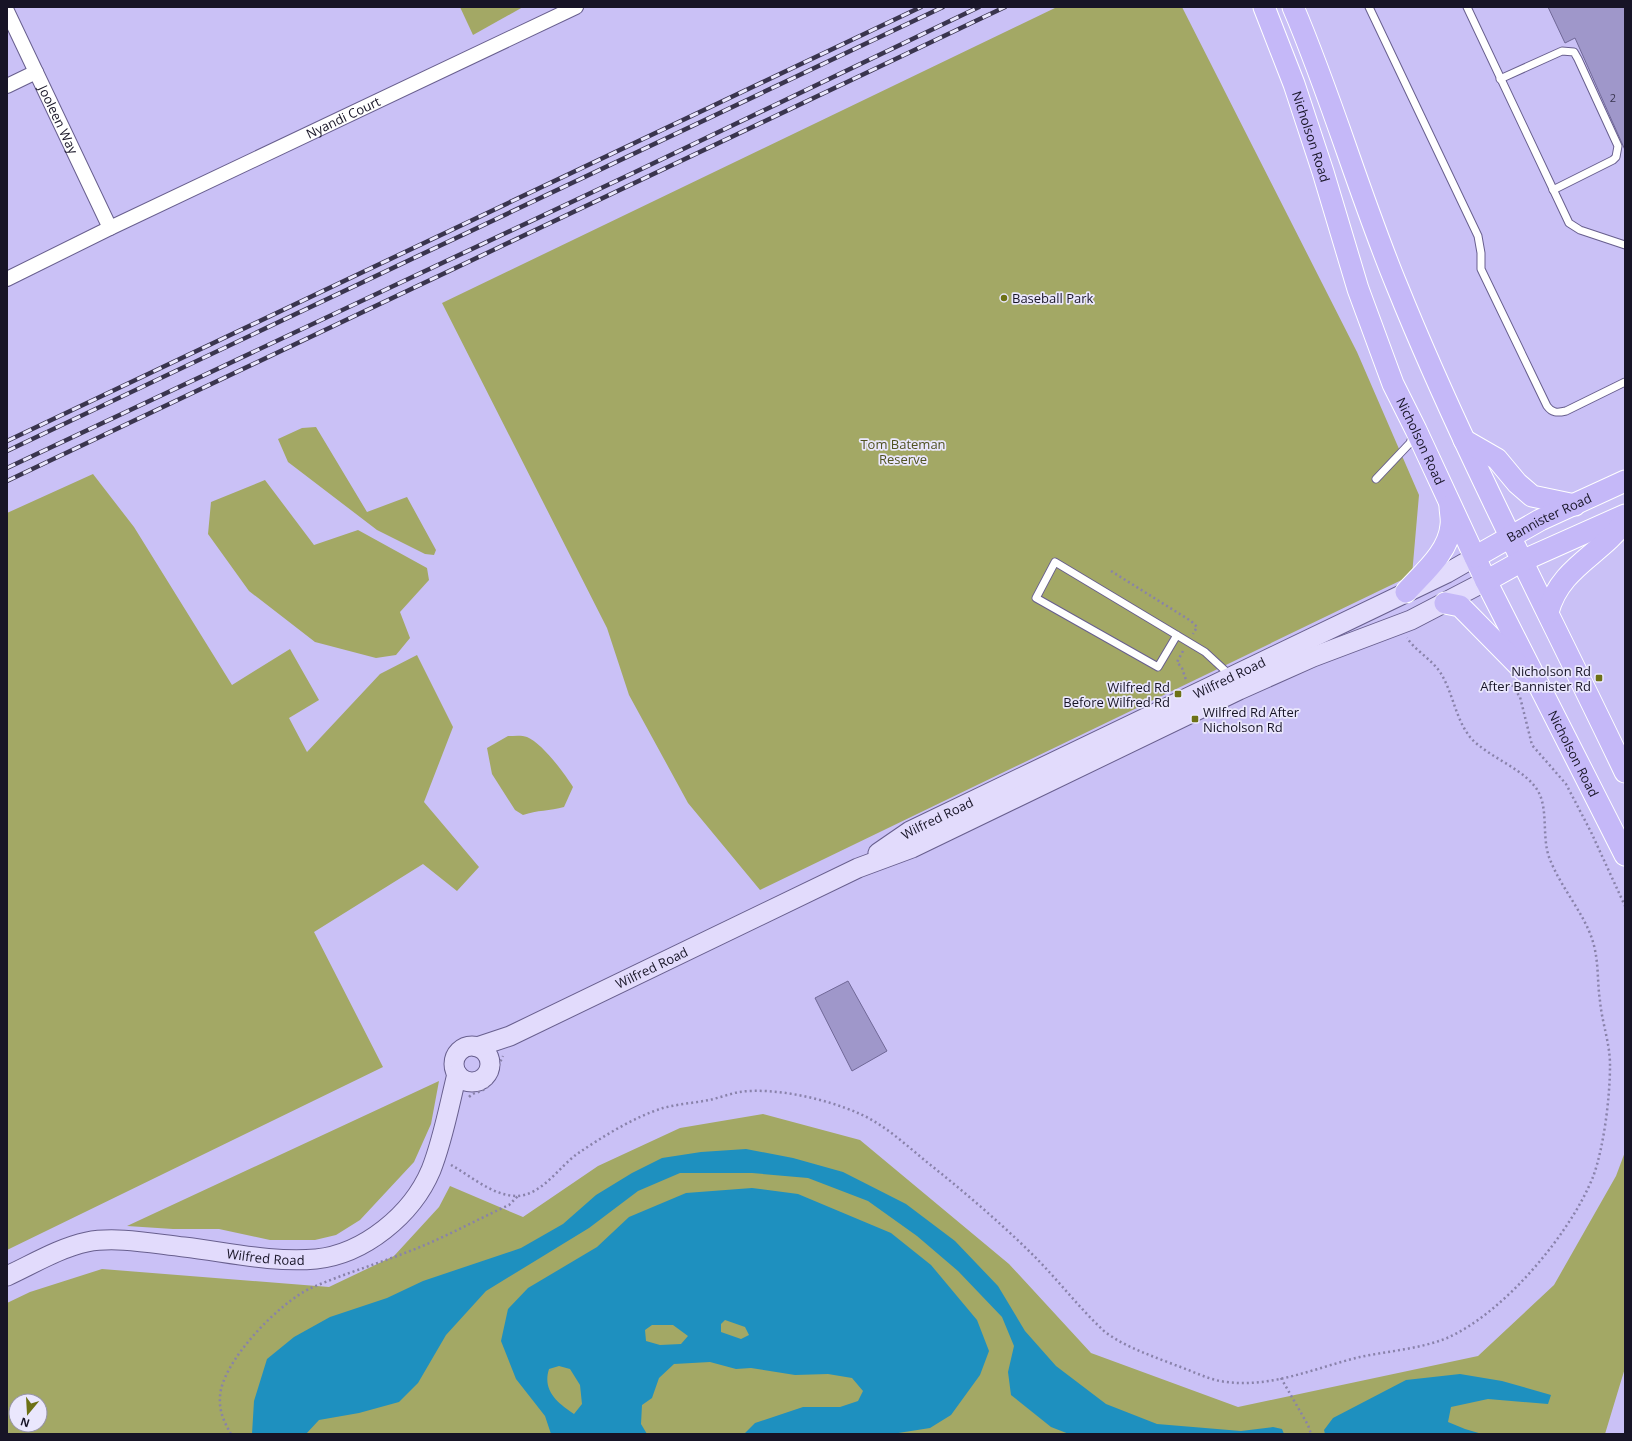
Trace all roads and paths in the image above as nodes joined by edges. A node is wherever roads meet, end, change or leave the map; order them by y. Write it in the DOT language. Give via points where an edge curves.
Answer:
graph roads {
  1 [pos="576,7"];
  2 [pos="1264,7"];
  3 [pos="1293,7"];
  4 [pos="1369,7"];
  5 [pos="1467,7"];
  6 [pos="7,11"];
  7 [pos="36,72"];
  8 [pos="1500,79"];
  9 [pos="7,86"];
  10 [pos="1553,190"];
  11 [pos="110,228"];
  12 [pos="1625,245"];
  13 [pos="7,279"];
  14 [pos="1625,382"];
  15 [pos="1416,430"];
  16 [pos="1464,440"];
  17 [pos="1376,479"];
  18 [pos="1625,481"];
  19 [pos="1450,502"];
  20 [pos="1575,505"];
  21 [pos="1625,515"];
  22 [pos="1625,521"];
  23 [pos="1509,537"];
  24 [pos="1475,557"];
  25 [pos="1522,561"];
  26 [pos="1111,571"];
  27 [pos="1486,581"];
  28 [pos="1406,592"];
  29 [pos="1445,603"];
  30 [pos="1548,612"];
  31 [pos="1193,634"];
  32 [pos="1177,635"];
  33 [pos="1405,636"];
  34 [pos="1184,648"];
  35 [pos="1508,679"];
  36 [pos="1187,683"];
  37 [pos="1235,683"];
  38 [pos="1540,689"];
  39 [pos="1625,772"];
  40 [pos="1625,856"];
  41 [pos="1625,906"];
  42 [pos="495,1049"];
  43 [pos="463,1078"];
  44 [pos="457,1105"];
  45 [pos="448,1164"];
  46 [pos="519,1196"];
  47 [pos="7,1276"];
  48 [pos="1281,1378"];
  49 [pos="231,1434"];
  50 [pos="1311,1434"];
  1 -- 11 [label="street, Nyandi Court"];
  2 -- 15 [label="main road, Nicholson Road" via="1324,172 1361,297 1393,384"];
  3 -- 16 [label="main road" via="1396,285"];
  4 -- 14 [label="lane" via="1478,236 1481,269 1550,411 1566,411"];
  5 -- 8 [label="lane"];
  6 -- 7 [label="street, Jooleen Way"];
  7 -- 9 [label="street"];
  7 -- 11 [label="street, Jooleen Way"];
  8 -- 10 [label="lane"];
  8 -- 10 [label="lane" via="1562,50 1574,52 1578,59 1618,151 1613,160"];
  10 -- 12 [label="lane" via="1569,224"];
  11 -- 13 [label="street, Nyandi Court"];
  15 -- 17 [label="lane" via="1410,443"];
  15 -- 19 [label="main road, Nicholson Road"];
  16 -- 20 [label="main road" via="1497,459 1532,496"];
  16 -- 23 [label="main road"];
  18 -- 20 [label="main road, Bannister Road"];
  19 -- 24 [label="main road, Nicholson Road"];
  19 -- 28 [label="main road" via="1449,536 1441,552"];
  20 -- 23 [label="main road, Bannister Road"];
  21 -- 25 [label="main road, Bannister Road"];
  22 -- 30 [label="main road" via="1616,533 1573,570 1551,602"];
  23 -- 24 [label="main road, Bannister Road"];
  23 -- 25 [label="main road"];
  24 -- 27 [label="main road, Nicholson Road"];
  24 -- 28 [label="main road, Wilfred Road"];
  25 -- 27 [label="main road, Bannister Road"];
  25 -- 30 [label="main road"];
  26 -- 31 [label="path" via="1191,621 1197,627"];
  27 -- 29 [label="main road, Wilfred Road"];
  27 -- 38 [label="main road, Nicholson Road"];
  28 -- 37 [label="main road, Wilfred Road"];
  29 -- 37 [label="main road, Wilfred Road" via="1410,620 1313,657"];
  29 -- 38 [label="main road" via="1460,606"];
  30 -- 39 [label="main road"];
  32 -- 32 [label="lane" via="1055,562 1036,598 1158,667"];
  32 -- 37 [label="lane" via="1205,652"];
  33 -- 48 [label="path" via="1439,671 1459,718 1472,739 1532,782 1542,800 1548,854 1556,875 1592,938 1598,960 1599,995 1607,1031 1610,1069 1601,1146 1586,1193 1550,1248 1514,1291 1463,1329 1435,1342 1357,1358"];
  34 -- 36 [label="path" via="1177,662"];
  35 -- 41 [label="path" via="1520,697 1532,745 1566,784"];
  37 -- 42 [label="main road, Wilfred Road" via="912,848 858,868"];
  38 -- 40 [label="main road, Nicholson Road"];
  42 -- 43 [label="main road" via="485,1077 480,1080"];
  42 -- 43 [label="main road, Wilfred Road" via="465,1048 457,1054 454,1066"];
  42 -- 44 [label="path" via="493,1081 484,1090 473,1093"];
  43 -- 44 [label="main road, Wilfred Road"];
  44 -- 47 [label="main road, Wilfred Road" via="430,1172 412,1202 384,1229 337,1256 283,1260 146,1243 88,1242 59,1251"];
  45 -- 46 [label="path" via="494,1190"];
  46 -- 48 [label="path" via="538,1188 573,1157 601,1138 661,1109 753,1092 806,1097 828,1102 881,1126 952,1183 1029,1251 1092,1320 1118,1342 1217,1380 1262,1383"];
  46 -- 49 [label="path" via="509,1205 411,1251 309,1289 272,1315 243,1347 225,1378 220,1396 221,1415"];
  48 -- 50 [label="path"];
}
